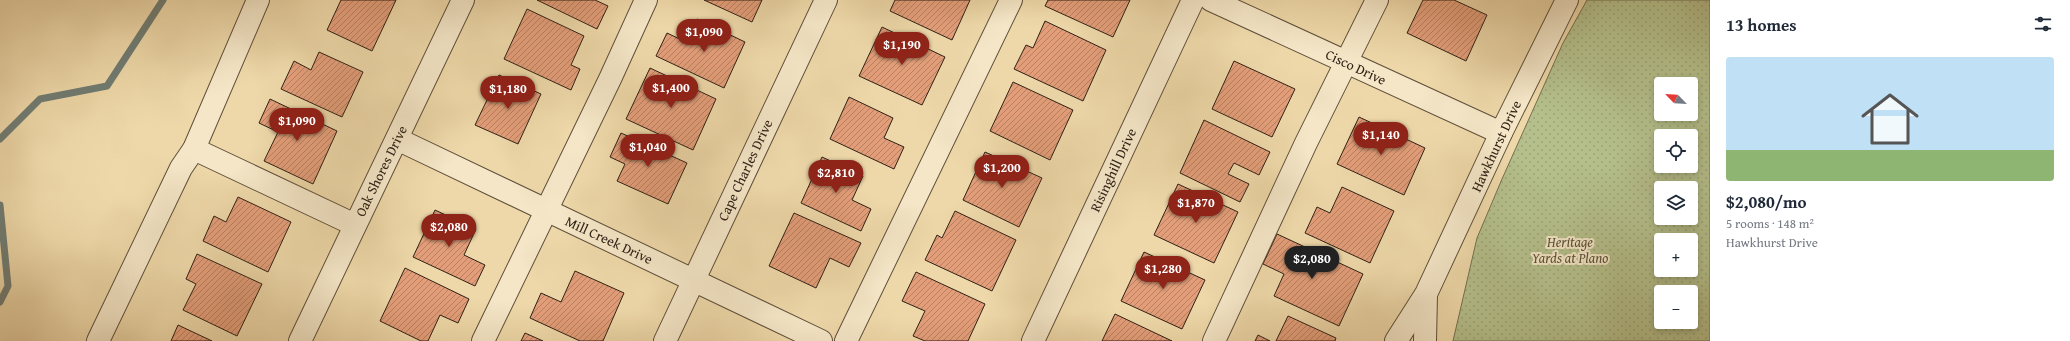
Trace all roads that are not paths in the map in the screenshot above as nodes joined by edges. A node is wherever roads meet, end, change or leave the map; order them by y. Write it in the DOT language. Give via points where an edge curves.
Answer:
graph roads {
  1 [pos="258,0"];
  2 [pos="463,0"];
  3 [pos="646,0"];
  4 [pos="826,0"];
  5 [pos="1011,0"];
  6 [pos="1193,0"];
  7 [pos="1212,0"];
  8 [pos="1377,0"];
  9 [pos="1567,0"];
  10 [pos="1346,62"];
  11 [pos="1501,133"];
  12 [pos="397,139"];
  13 [pos="194,149"];
  14 [pos="546,210"];
  15 [pos="355,225"];
  16 [pos="694,280"];
  17 [pos="1426,294"];
  18 [pos="98,341"];
  19 [pos="300,341"];
  20 [pos="483,341"];
  21 [pos="665,341"];
  22 [pos="821,341"];
  23 [pos="846,341"];
  24 [pos="1033,341"];
  25 [pos="1214,341"];
  26 [pos="1396,341"];
  27 [pos="1425,341"];
  1 -- 13 [label="street"];
  2 -- 12 [label="street, Oak Shores Drive"];
  3 -- 14 [label="street"];
  4 -- 16 [label="street, Cape Charles Drive"];
  5 -- 23 [label="street"];
  6 -- 24 [label="street, Risinghill Drive"];
  7 -- 10 [label="street, Cisco Drive"];
  8 -- 10 [label="street"];
  9 -- 11 [label="street, Hawkhurst Drive"];
  10 -- 11 [label="street, Cisco Drive"];
  10 -- 25 [label="street"];
  11 -- 17 [label="street, Hawkhurst Drive"];
  12 -- 14 [label="street, Mill Creek Drive"];
  12 -- 15 [label="street, Oak Shores Drive"];
  13 -- 15 [label="street"];
  13 -- 18 [label="street" via="181,168"];
  14 -- 16 [label="street, Mill Creek Drive"];
  14 -- 20 [label="street"];
  15 -- 19 [label="street, Oak Shores Drive"];
  16 -- 21 [label="street, Cape Charles Drive"];
  16 -- 22 [label="street, Mill Creek Drive"];
  17 -- 26 [label="street, Hawkhurst Drive"];
  17 -- 27 [label="street, Hawkhurst Drive"];
}
